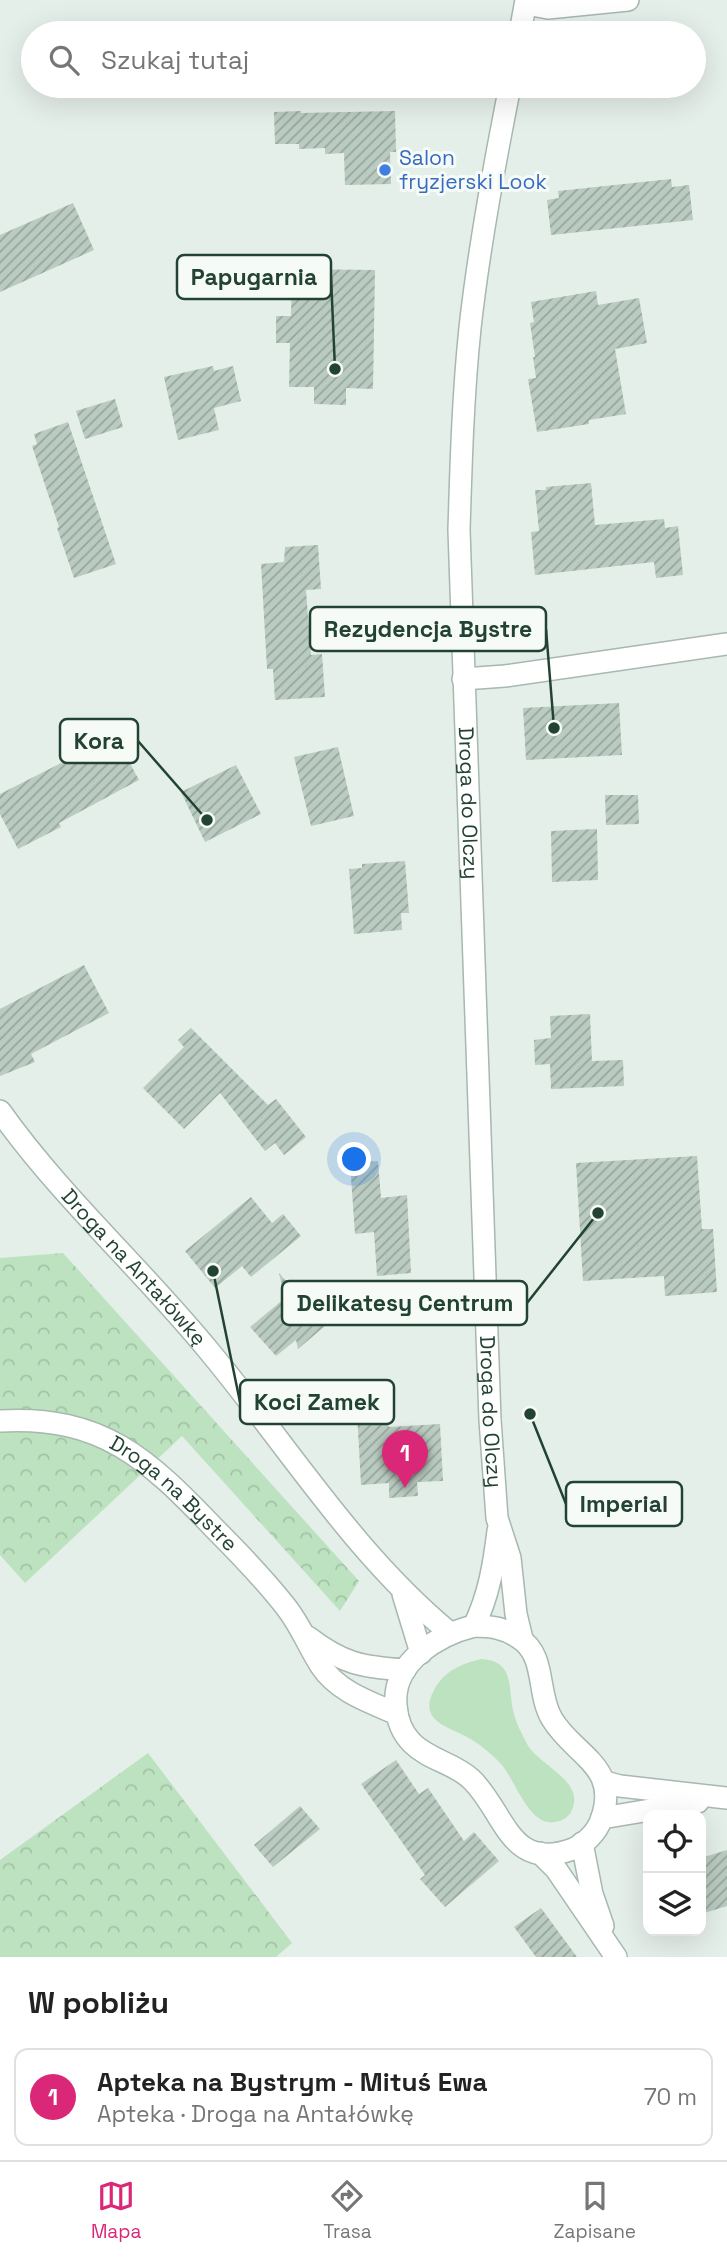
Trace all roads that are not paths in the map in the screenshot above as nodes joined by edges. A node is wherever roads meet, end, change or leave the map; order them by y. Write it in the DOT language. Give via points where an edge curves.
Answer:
graph roads {
  1 [pos="628,0"];
  2 [pos="526,2"];
  3 [pos="522,21"];
  4 [pos="508,98"];
  5 [pos="727,644"];
  6 [pos="464,679"];
  7 [pos="0,1111"];
  8 [pos="0,1421"];
  9 [pos="499,1525"];
  10 [pos="401,1588"];
  11 [pos="474,1626"];
  12 [pos="450,1633"];
  13 [pos="306,1636"];
  14 [pos="522,1639"];
  15 [pos="421,1653"];
  16 [pos="405,1670"];
  17 [pos="397,1713"];
  18 [pos="605,1782"];
  19 [pos="725,1798"];
  20 [pos="602,1818"];
  21 [pos="582,1843"];
  22 [pos="540,1853"];
  23 [pos="614,1954"];
  1 -- 2 [label="street" via="548,8"];
  2 -- 3 [label="street"];
  4 -- 6 [label="street, Droga do Olczy" via="481,246 467,366 459,530"];
  5 -- 6 [label="street"];
  6 -- 9 [label="street, Droga do Olczy" via="486,1351"];
  7 -- 10 [label="street, Droga na Antałówkę" via="208,1349"];
  8 -- 13 [label="street, Droga na Bystre" via="72,1425 102,1436 152,1467 226,1540 285,1605"];
  9 -- 11 [label="street, Droga do Olczy" via="492,1575"];
  9 -- 14 [label="street, Droga do Olczy" via="510,1558"];
  10 -- 12 [label="street, Droga na Antałówkę"];
  10 -- 15 [label="street, Droga na Antałówkę"];
  11 -- 12 [label="street"];
  11 -- 14 [label="street" via="493,1626"];
  12 -- 15 [label="street"];
  13 -- 16 [label="street, Droga na Bystre" via="342,1659 370,1668"];
  13 -- 17 [label="street, Droga na Bystre" via="329,1676 354,1694"];
  14 -- 18 [label="street, Droga do Olczy" via="537,1659 550,1716"];
  15 -- 16 [label="street"];
  16 -- 17 [label="street" via="396,1690"];
  17 -- 22 [label="street" via="411,1743 471,1779 510,1836"];
  18 -- 19 [label="street"];
  18 -- 20 [label="street"];
  19 -- 20 [label="street"];
  20 -- 21 [label="street" via="597,1830"];
  21 -- 22 [label="street" via="564,1852"];
  21 -- 23 [label="street" via="592,1894"];
  22 -- 23 [label="street"];
}
